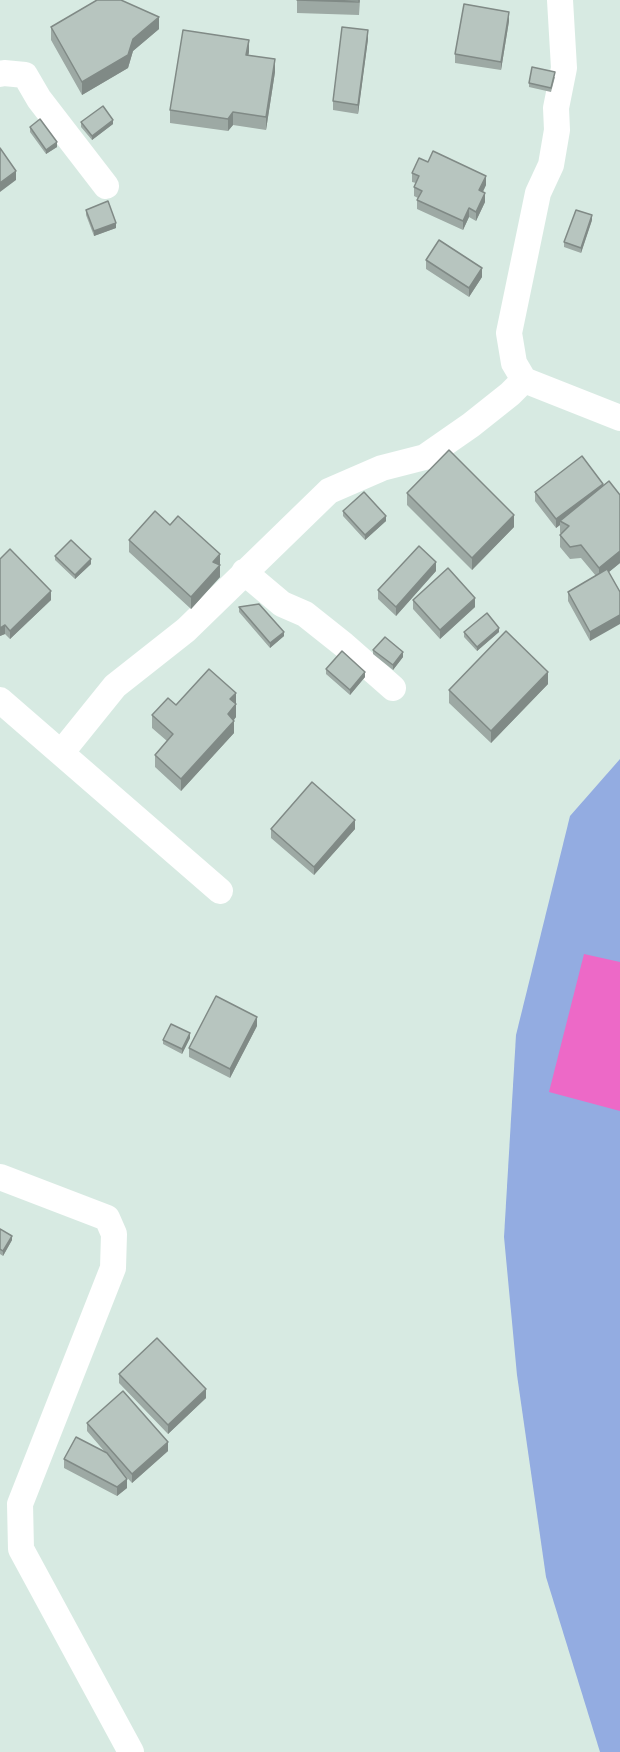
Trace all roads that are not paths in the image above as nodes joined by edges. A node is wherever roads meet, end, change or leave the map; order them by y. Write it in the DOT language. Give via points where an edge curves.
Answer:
graph roads {
  1 [pos="560,0"];
  2 [pos="0,74"];
  3 [pos="106,186"];
  4 [pos="524,380"];
  5 [pos="620,418"];
  6 [pos="244,572"];
  7 [pos="393,688"];
  8 [pos="0,700"];
  9 [pos="61,753"];
  10 [pos="220,891"];
  11 [pos="0,1177"];
  12 [pos="131,1752"];
  1 -- 4 [label="street" via="564,68 556,108 557,130 551,165 538,193 509,333 514,363"];
  2 -- 3 [label="street" via="25,75"];
  4 -- 5 [label="street"];
  4 -- 6 [label="street" via="425,457 382,468 329,490"];
  6 -- 7 [label="street" via="282,604 305,614"];
  6 -- 9 [label="street" via="186,630 116,686"];
  8 -- 9 [label="street"];
  9 -- 10 [label="street"];
  11 -- 12 [label="street" via="107,1218 114,1234 113,1268 20,1504 21,1549"];
}
